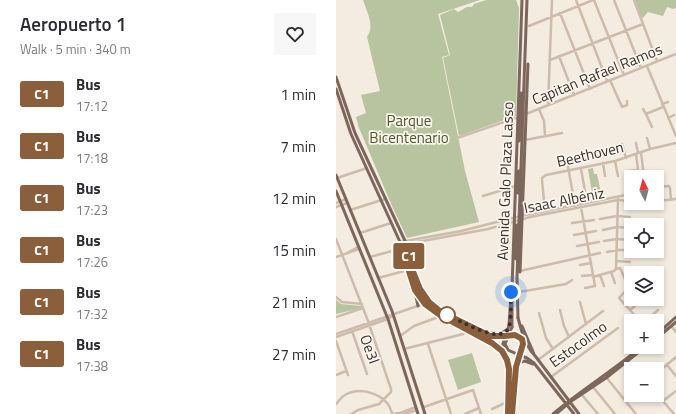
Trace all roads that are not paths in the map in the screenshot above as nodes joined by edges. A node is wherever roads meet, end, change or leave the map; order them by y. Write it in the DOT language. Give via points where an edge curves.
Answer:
graph roads {
  1 [pos="523,0"];
  2 [pos="528,0"];
  3 [pos="552,0"];
  4 [pos="576,0"];
  5 [pos="594,0"];
  6 [pos="614,0"];
  7 [pos="634,0"];
  8 [pos="578,6"];
  9 [pos="560,13"];
  10 [pos="551,17"];
  11 [pos="643,24"];
  12 [pos="528,26"];
  13 [pos="626,30"];
  14 [pos="609,37"];
  15 [pos="592,43"];
  16 [pos="576,50"];
  17 [pos="676,54"];
  18 [pos="559,56"];
  19 [pos="550,60"];
  20 [pos="658,61"];
  21 [pos="647,66"];
  22 [pos="641,68"];
  23 [pos="624,75"];
  24 [pos="336,77"];
  25 [pos="609,81"];
  26 [pos="337,86"];
  27 [pos="590,89"];
  28 [pos="574,95"];
  29 [pos="626,101"];
  30 [pos="668,102"];
  31 [pos="548,105"];
  32 [pos="663,106"];
  33 [pos="539,109"];
  34 [pos="643,109"];
  35 [pos="646,114"];
  36 [pos="674,115"];
  37 [pos="522,116"];
  38 [pos="668,118"];
  39 [pos="652,127"];
  40 [pos="562,133"];
  41 [pos="545,136"];
  42 [pos="676,136"];
  43 [pos="457,138"];
  44 [pos="647,138"];
  45 [pos="525,140"];
  46 [pos="636,143"];
  47 [pos="676,143"];
  48 [pos="622,144"];
  49 [pos="650,149"];
  50 [pos="638,153"];
  51 [pos="626,158"];
  52 [pos="565,160"];
  53 [pos="615,161"];
  54 [pos="603,163"];
  55 [pos="368,168"];
  56 [pos="581,168"];
  57 [pos="638,170"];
  58 [pos="642,170"];
  59 [pos="568,171"];
  60 [pos="337,176"];
  61 [pos="605,176"];
  62 [pos="618,176"];
  63 [pos="516,186"];
  64 [pos="664,186"];
  65 [pos="336,191"];
  66 [pos="585,191"];
  67 [pos="483,196"];
  68 [pos="624,198"];
  69 [pos="385,199"];
  70 [pos="618,199"];
  71 [pos="676,199"];
  72 [pos="380,200"];
  73 [pos="624,200"];
  74 [pos="664,200"];
  75 [pos="671,200"];
  76 [pos="346,201"];
  77 [pos="341,203"];
  78 [pos="336,204"];
  79 [pos="580,206"];
  80 [pos="336,207"];
  81 [pos="576,207"];
  82 [pos="350,210"];
  83 [pos="545,211"];
  84 [pos="617,216"];
  85 [pos="630,217"];
  86 [pos="519,218"];
  87 [pos="600,218"];
  88 [pos="594,220"];
  89 [pos="584,222"];
  90 [pos="391,223"];
  91 [pos="572,223"];
  92 [pos="617,228"];
  93 [pos="624,228"];
  94 [pos="603,230"];
  95 [pos="596,231"];
  96 [pos="360,233"];
  97 [pos="586,233"];
  98 [pos="574,235"];
  99 [pos="336,239"];
  100 [pos="617,239"];
  101 [pos="624,240"];
  102 [pos="604,241"];
  103 [pos="599,242"];
  104 [pos="406,244"];
  105 [pos="588,244"];
  106 [pos="401,245"];
  107 [pos="577,246"];
  108 [pos="359,248"];
  109 [pos="616,250"];
  110 [pos="624,250"];
  111 [pos="607,252"];
  112 [pos="600,253"];
  113 [pos="344,254"];
  114 [pos="590,255"];
  115 [pos="370,257"];
  116 [pos="336,258"];
  117 [pos="616,261"];
  118 [pos="630,262"];
  119 [pos="591,263"];
  120 [pos="580,265"];
  121 [pos="616,269"];
  122 [pos="408,270"];
  123 [pos="520,271"];
  124 [pos="611,272"];
  125 [pos="600,275"];
  126 [pos="582,276"];
  127 [pos="593,276"];
  128 [pos="624,276"];
  129 [pos="378,278"];
  130 [pos="572,280"];
  131 [pos="615,283"];
  132 [pos="604,286"];
  133 [pos="512,288"];
  134 [pos="585,288"];
  135 [pos="415,290"];
  136 [pos="518,290"];
  137 [pos="624,292"];
  138 [pos="336,297"];
  139 [pos="513,301"];
  140 [pos="429,302"];
  141 [pos="580,302"];
  142 [pos="624,303"];
  143 [pos="362,304"];
  144 [pos="425,304"];
  145 [pos="418,306"];
  146 [pos="627,306"];
  147 [pos="635,306"];
  148 [pos="363,308"];
  149 [pos="560,310"];
  150 [pos="630,310"];
  151 [pos="658,310"];
  152 [pos="603,311"];
  153 [pos="539,313"];
  154 [pos="634,314"];
  155 [pos="653,314"];
  156 [pos="393,315"];
  157 [pos="441,316"];
  158 [pos="336,317"];
  159 [pos="388,317"];
  160 [pos="676,317"];
  161 [pos="676,322"];
  162 [pos="369,324"];
  163 [pos="586,324"];
  164 [pos="671,326"];
  165 [pos="512,327"];
  166 [pos="468,328"];
  167 [pos="618,328"];
  168 [pos="664,328"];
  169 [pos="352,331"];
  170 [pos="664,332"];
  171 [pos="676,332"];
  172 [pos="336,334"];
  173 [pos="400,336"];
  174 [pos="498,336"];
  175 [pos="336,337"];
  176 [pos="570,337"];
  177 [pos="336,341"];
  178 [pos="428,344"];
  179 [pos="404,349"];
  180 [pos="553,349"];
  181 [pos="341,354"];
  182 [pos="633,354"];
  183 [pos="636,354"];
  184 [pos="336,356"];
  185 [pos="676,357"];
  186 [pos="519,358"];
  187 [pos="537,358"];
  188 [pos="628,361"];
  189 [pos="667,365"];
  190 [pos="664,367"];
  191 [pos="538,369"];
  192 [pos="346,371"];
  193 [pos="367,374"];
  194 [pos="336,375"];
  195 [pos="348,375"];
  196 [pos="676,376"];
  197 [pos="551,377"];
  198 [pos="605,377"];
  199 [pos="515,386"];
  200 [pos="593,387"];
  201 [pos="676,391"];
  202 [pos="582,395"];
  203 [pos="446,398"];
  204 [pos="384,400"];
  205 [pos="664,400"];
  206 [pos="507,402"];
  207 [pos="568,402"];
  208 [pos="664,402"];
  209 [pos="336,404"];
  210 [pos="515,404"];
  211 [pos="424,407"];
  212 [pos="479,408"];
  213 [pos="416,409"];
  214 [pos="492,409"];
  215 [pos="510,413"];
  216 [pos="351,414"];
  217 [pos="392,414"];
  218 [pos="404,414"];
  219 [pos="418,414"];
  220 [pos="426,414"];
  221 [pos="451,414"];
  222 [pos="465,414"];
  223 [pos="481,414"];
  224 [pos="553,414"];
  225 [pos="556,414"];
  226 [pos="574,414"];
  227 [pos="579,414"];
  228 [pos="598,414"];
  229 [pos="616,414"];
  230 [pos="636,414"];
  231 [pos="674,414"];
  1 -- 37 [label="main road, Avenida Galo Plaza Lasso"];
  2 -- 12 [label="main road, Avenida Galo Plaza Lasso"];
  2 -- 37 [label="main road, Avenida Galo Plaza Lasso"];
  3 -- 10 [label="street"];
  4 -- 8 [label="street"];
  5 -- 8 [label="street"];
  5 -- 14 [label="street"];
  6 -- 13 [label="street"];
  7 -- 11 [label="street"];
  8 -- 9 [label="street"];
  8 -- 15 [label="street"];
  9 -- 10 [label="street"];
  9 -- 16 [label="street"];
  10 -- 12 [label="street"];
  10 -- 19 [label="street"];
  11 -- 13 [label="street"];
  11 -- 20 [label="street"];
  12 -- 37 [label="main road, Avenida Galo Plaza Lasso"];
  13 -- 14 [label="street"];
  13 -- 22 [label="street"];
  14 -- 15 [label="street"];
  14 -- 23 [label="street"];
  15 -- 16 [label="street"];
  15 -- 25 [label="street"];
  16 -- 18 [label="street"];
  16 -- 27 [label="street"];
  17 -- 20 [label="street, Capitan Rafael Ramos"];
  18 -- 19 [label="street"];
  18 -- 28 [label="street"];
  19 -- 31 [label="street"];
  20 -- 21 [label="street, Capitan Rafael Ramos"];
  21 -- 22 [label="street, Capitan Rafael Ramos"];
  21 -- 32 [label="street"];
  22 -- 23 [label="street, Capitan Rafael Ramos"];
  23 -- 25 [label="street, Capitan Rafael Ramos"];
  24 -- 26 [label="main road"];
  25 -- 27 [label="street, Capitan Rafael Ramos"];
  25 -- 29 [label="street" via="622,107 627,105"];
  26 -- 55 [label="main road" via="351,134"];
  27 -- 28 [label="street, Capitan Rafael Ramos"];
  28 -- 31 [label="street, Capitan Rafael Ramos"];
  30 -- 32 [label="street"];
  31 -- 33 [label="street, Capitan Rafael Ramos"];
  32 -- 35 [label="street"];
  32 -- 38 [label="street"];
  33 -- 37 [label="street, Capitan Rafael Ramos"];
  33 -- 41 [label="street" via="544,121"];
  34 -- 35 [label="street"];
  35 -- 39 [label="street"];
  36 -- 38 [label="street"];
  37 -- 43 [label="street, Capitan Rafael Ramos"];
  37 -- 45 [label="main road, Avenida Galo Plaza Lasso"];
  37 -- 63 [label="main road, Avenida Galo Plaza Lasso"];
  37 -- 86 [label="main road, Avenida Galo Plaza Lasso"];
  38 -- 42 [label="street"];
  40 -- 41 [label="street"];
  41 -- 45 [label="street"];
  44 -- 49 [label="street"];
  45 -- 86 [label="main road, Avenida Galo Plaza Lasso"];
  46 -- 50 [label="street"];
  47 -- 49 [label="street, Beethoven"];
  48 -- 51 [label="street"];
  49 -- 50 [label="street, Beethoven"];
  50 -- 51 [label="street, Beethoven"];
  50 -- 57 [label="street"];
  50 -- 58 [label="street"];
  51 -- 53 [label="street, Beethoven"];
  52 -- 59 [label="street"];
  53 -- 54 [label="street, Beethoven"];
  53 -- 62 [label="street"];
  54 -- 56 [label="street, Beethoven"];
  54 -- 61 [label="street"];
  55 -- 60 [label="street"];
  55 -- 69 [label="main road"];
  55 -- 72 [label="main road"];
  56 -- 59 [label="street, Beethoven"];
  56 -- 66 [label="street"];
  59 -- 81 [label="street"];
  59 -- 83 [label="street, Beethoven" via="542,178"];
  60 -- 76 [label="main road"];
  63 -- 67 [label="street"];
  63 -- 86 [label="main road, Avenida Galo Plaza Lasso"];
  64 -- 75 [label="street" via="669,186"];
  65 -- 77 [label="main road"];
  68 -- 70 [label="street, Isaac Albéniz"];
  69 -- 72 [label="street"];
  69 -- 104 [label="main road"];
  70 -- 73 [label="street, Isaac Albéniz"];
  70 -- 79 [label="street, Isaac Albéniz"];
  70 -- 84 [label="street"];
  71 -- 75 [label="street"];
  72 -- 82 [label="street"];
  72 -- 90 [label="main road"];
  74 -- 75 [label="street"];
  76 -- 77 [label="street"];
  76 -- 82 [label="main road"];
  77 -- 78 [label="street"];
  77 -- 80 [label="street"];
  77 -- 108 [label="main road"];
  79 -- 81 [label="street, Isaac Albéniz"];
  79 -- 89 [label="street"];
  81 -- 83 [label="street, Isaac Albéniz"];
  81 -- 86 [label="street, Isaac Albéniz"];
  82 -- 96 [label="main road"];
  83 -- 86 [label="street, Isaac Albéniz"];
  84 -- 85 [label="street"];
  84 -- 87 [label="street"];
  84 -- 92 [label="street"];
  86 -- 104 [label="street, Isaac Albéniz"];
  86 -- 123 [label="main road, Avenida Galo Plaza Lasso"];
  86 -- 133 [label="main road, Avenida Galo Plaza Lasso"];
  86 -- 136 [label="main road, Avenida Galo Plaza Lasso"];
  86 -- 139 [label="main road, Avenida Galo Plaza Lasso"];
  88 -- 89 [label="street"];
  89 -- 91 [label="street"];
  89 -- 97 [label="street"];
  90 -- 96 [label="street"];
  90 -- 106 [label="main road"];
  92 -- 93 [label="street"];
  92 -- 94 [label="street"];
  92 -- 100 [label="street"];
  95 -- 97 [label="street"];
  96 -- 115 [label="main road"];
  97 -- 98 [label="street"];
  97 -- 105 [label="street"];
  99 -- 113 [label="street"];
  100 -- 101 [label="street"];
  100 -- 102 [label="street"];
  100 -- 109 [label="street"];
  103 -- 105 [label="street"];
  104 -- 106 [label="street, Isaac Albéniz"];
  104 -- 106 [label="street"];
  104 -- 140 [label="main road" via="417,283"];
  105 -- 107 [label="street"];
  105 -- 114 [label="street"];
  106 -- 115 [label="street"];
  106 -- 122 [label="main road"];
  108 -- 113 [label="street"];
  108 -- 159 [label="main road"];
  109 -- 110 [label="street"];
  109 -- 111 [label="street"];
  109 -- 117 [label="street"];
  112 -- 114 [label="street"];
  113 -- 116 [label="street"];
  113 -- 143 [label="street"];
  114 -- 119 [label="street"];
  114 -- 123 [label="street"];
  115 -- 129 [label="main road"];
  117 -- 118 [label="street"];
  117 -- 121 [label="street"];
  119 -- 120 [label="street"];
  119 -- 127 [label="street"];
  121 -- 124 [label="street"];
  121 -- 128 [label="street" via="621,268"];
  122 -- 129 [label="street"];
  122 -- 135 [label="main road"];
  123 -- 136 [label="main road, Avenida Galo Plaza Lasso"];
  124 -- 125 [label="street"];
  124 -- 131 [label="street"];
  125 -- 127 [label="street"];
  125 -- 132 [label="street"];
  126 -- 127 [label="street"];
  127 -- 134 [label="street" via="594,287"];
  129 -- 156 [label="main road"];
  130 -- 136 [label="street" via="566,284"];
  133 -- 139 [label="main road, Avenida Galo Plaza Lasso"];
  133 -- 166 [label="main road" via="506,332 492,334"];
  135 -- 144 [label="main road"];
  135 -- 145 [label="main road"];
  136 -- 186 [label="main road, bridge" via="518,318 524,342"];
  136 -- 187 [label="main road" via="521,323"];
  137 -- 142 [label="street" via="619,297"];
  138 -- 143 [label="street" via="342,302"];
  139 -- 165 [label="main road"];
  140 -- 144 [label="street"];
  140 -- 166 [label="main road"];
  141 -- 163 [label="street"];
  143 -- 148 [label="street"];
  144 -- 145 [label="street"];
  144 -- 157 [label="main road"];
  145 -- 156 [label="street"];
  146 -- 150 [label="street"];
  147 -- 150 [label="street"];
  148 -- 158 [label="street"];
  148 -- 162 [label="street"];
  149 -- 176 [label="street"];
  150 -- 154 [label="street"];
  151 -- 155 [label="street"];
  152 -- 163 [label="street"];
  153 -- 180 [label="street" via="546,338"];
  156 -- 159 [label="street"];
  156 -- 173 [label="main road"];
  157 -- 166 [label="main road"];
  157 -- 173 [label="street" via="414,326"];
  159 -- 162 [label="street"];
  159 -- 213 [label="main road"];
  160 -- 168 [label="main road"];
  161 -- 164 [label="main road"];
  162 -- 169 [label="street"];
  162 -- 172 [label="street"];
  162 -- 204 [label="street" via="391,389"];
  163 -- 176 [label="street"];
  164 -- 170 [label="main road"];
  164 -- 171 [label="street"];
  165 -- 191 [label="main road, bridge" via="505,344 508,350 529,359"];
  165 -- 215 [label="main road, bridge" via="503,342 510,370"];
  166 -- 174 [label="main road" via="490,336"];
  166 -- 178 [label="street" via="463,334"];
  166 -- 206 [label="main road" via="497,346 505,356 509,369"];
  167 -- 197 [label="street, Estocolmo"];
  169 -- 175 [label="street"];
  169 -- 193 [label="street, Oe3l"];
  173 -- 179 [label="main road"];
  174 -- 186 [label="main road, bridge" via="517,335 522,339"];
  174 -- 187 [label="main road" via="519,334"];
  176 -- 180 [label="street"];
  177 -- 181 [label="street"];
  178 -- 179 [label="street"];
  178 -- 203 [label="street"];
  179 -- 211 [label="main road"];
  180 -- 187 [label="street"];
  181 -- 184 [label="street"];
  181 -- 192 [label="street"];
  182 -- 198 [label="main road"];
  183 -- 188 [label="main road"];
  185 -- 189 [label="street"];
  186 -- 199 [label="main road"];
  187 -- 197 [label="main road"];
  188 -- 198 [label="main road"];
  189 -- 190 [label="street"];
  189 -- 196 [label="street"];
  191 -- 207 [label="main road"];
  191 -- 210 [label="main road" via="526,361 520,364"];
  192 -- 194 [label="street"];
  192 -- 195 [label="street"];
  197 -- 207 [label="main road"];
  198 -- 200 [label="main road"];
  198 -- 207 [label="main road"];
  198 -- 230 [label="street"];
  199 -- 210 [label="main road"];
  199 -- 215 [label="main road"];
  200 -- 202 [label="main road"];
  200 -- 229 [label="street"];
  201 -- 205 [label="street"];
  202 -- 207 [label="main road"];
  202 -- 228 [label="street"];
  203 -- 211 [label="street"];
  203 -- 212 [label="street" via="473,390"];
  203 -- 221 [label="street"];
  204 -- 209 [label="street" via="371,393 359,391 345,395"];
  204 -- 216 [label="street"];
  204 -- 217 [label="street"];
  206 -- 214 [label="street"];
  206 -- 215 [label="main road"];
  207 -- 224 [label="main road"];
  207 -- 225 [label="main road"];
  207 -- 226 [label="main road"];
  207 -- 227 [label="main road"];
  208 -- 231 [label="street"];
  210 -- 215 [label="main road"];
  211 -- 220 [label="main road"];
  212 -- 222 [label="street"];
  212 -- 223 [label="street"];
  213 -- 217 [label="street"];
  213 -- 218 [label="street"];
  213 -- 219 [label="main road"];
}
